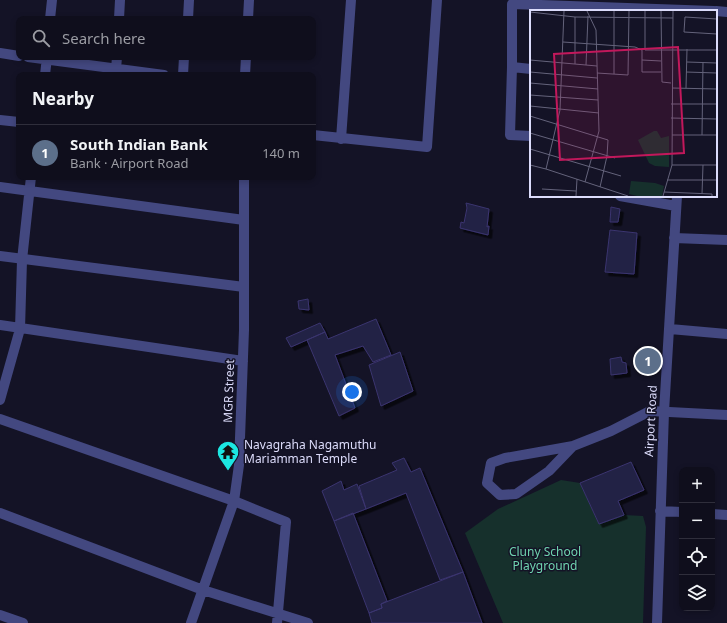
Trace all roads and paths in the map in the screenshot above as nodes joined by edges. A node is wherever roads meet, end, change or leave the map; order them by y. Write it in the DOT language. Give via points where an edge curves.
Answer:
graph roads {
  1 [pos="52,0"];
  2 [pos="120,0"];
  3 [pos="189,0"];
  4 [pos="250,0"];
  5 [pos="351,0"];
  6 [pos="437,0"];
  7 [pos="509,2"];
  8 [pos="530,2"];
  9 [pos="620,6"];
  10 [pos="688,7"];
  11 [pos="708,10"];
  12 [pos="717,11"];
  13 [pos="727,12"];
  14 [pos="50,16"];
  15 [pos="119,16"];
  16 [pos="188,16"];
  17 [pos="248,16"];
  18 [pos="0,53"];
  19 [pos="16,56"];
  20 [pos="46,60"];
  21 [pos="59,60"];
  22 [pos="117,60"];
  23 [pos="184,60"];
  24 [pos="246,60"];
  25 [pos="512,67"];
  26 [pos="116,69"];
  27 [pos="530,69"];
  28 [pos="45,72"];
  29 [pos="140,72"];
  30 [pos="183,72"];
  31 [pos="245,72"];
  32 [pos="0,120"];
  33 [pos="16,122"];
  34 [pos="316,135"];
  35 [pos="530,136"];
  36 [pos="341,139"];
  37 [pos="31,180"];
  38 [pos="244,180"];
  39 [pos="0,187"];
  40 [pos="29,191"];
  41 [pos="631,197"];
  42 [pos="676,201"];
  43 [pos="244,220"];
  44 [pos="674,238"];
  45 [pos="727,240"];
  46 [pos="0,256"];
  47 [pos="22,260"];
  48 [pos="244,287"];
  49 [pos="0,325"];
  50 [pos="20,329"];
  51 [pos="670,329"];
  52 [pos="727,334"];
  53 [pos="243,361"];
  54 [pos="0,400"];
  55 [pos="664,412"];
  56 [pos="727,414"];
  57 [pos="0,419"];
  58 [pos="573,446"];
  59 [pos="234,501"];
  60 [pos="660,511"];
  61 [pos="679,512"];
  62 [pos="0,513"];
  63 [pos="715,514"];
  64 [pos="727,514"];
  65 [pos="202,590"];
  66 [pos="0,615"];
  67 [pos="278,618"];
  68 [pos="23,623"];
  69 [pos="191,623"];
  70 [pos="308,623"];
  71 [pos="657,623"];
  1 -- 14 [label="street"];
  2 -- 15 [label="street"];
  3 -- 16 [label="street"];
  4 -- 17 [label="street"];
  5 -- 36 [label="street"];
  6 -- 36 [label="street" via="427,147"];
  7 -- 8 [label="street"];
  7 -- 25 [label="street"];
  8 -- 9 [label="street"];
  9 -- 10 [label="street"];
  10 -- 11 [label="street"];
  12 -- 13 [label="street"];
  18 -- 19 [label="street"];
  20 -- 28 [label="street"];
  21 -- 26 [label="street"];
  22 -- 26 [label="street"];
  23 -- 30 [label="street"];
  24 -- 31 [label="street"];
  25 -- 27 [label="street"];
  25 -- 35 [label="street" via="510,135"];
  26 -- 29 [label="street"];
  32 -- 33 [label="street"];
  34 -- 36 [label="street"];
  37 -- 40 [label="street"];
  38 -- 43 [label="street, MGR Street"];
  39 -- 40 [label="street"];
  40 -- 43 [label="street"];
  40 -- 47 [label="street"];
  41 -- 42 [label="street"];
  42 -- 44 [label="street, Airport Road"];
  43 -- 48 [label="street, MGR Street"];
  44 -- 45 [label="street"];
  44 -- 51 [label="street, Airport Road"];
  46 -- 47 [label="street"];
  47 -- 48 [label="street"];
  47 -- 50 [label="street"];
  48 -- 53 [label="street, MGR Street"];
  49 -- 50 [label="street"];
  50 -- 53 [label="street"];
  50 -- 54 [label="street"];
  51 -- 52 [label="street"];
  51 -- 55 [label="street, Airport Road"];
  53 -- 59 [label="street, MGR Street" via="239,465"];
  55 -- 56 [label="street"];
  55 -- 58 [label="street" via="650,410 611,431"];
  55 -- 60 [label="street, Airport Road"];
  57 -- 59 [label="street"];
  58 -- 58 [label="street" via="505,458 491,463 486,483 500,495 516,494 549,471"];
  59 -- 65 [label="street, MGR Street"];
  59 -- 67 [label="street" via="286,522"];
  60 -- 61 [label="street"];
  60 -- 71 [label="street, Airport Road"];
  62 -- 65 [label="street"];
  63 -- 64 [label="street"];
  65 -- 67 [label="street"];
  65 -- 69 [label="street, MGR Street"];
  66 -- 68 [label="street"];
  67 -- 70 [label="street"];
}
